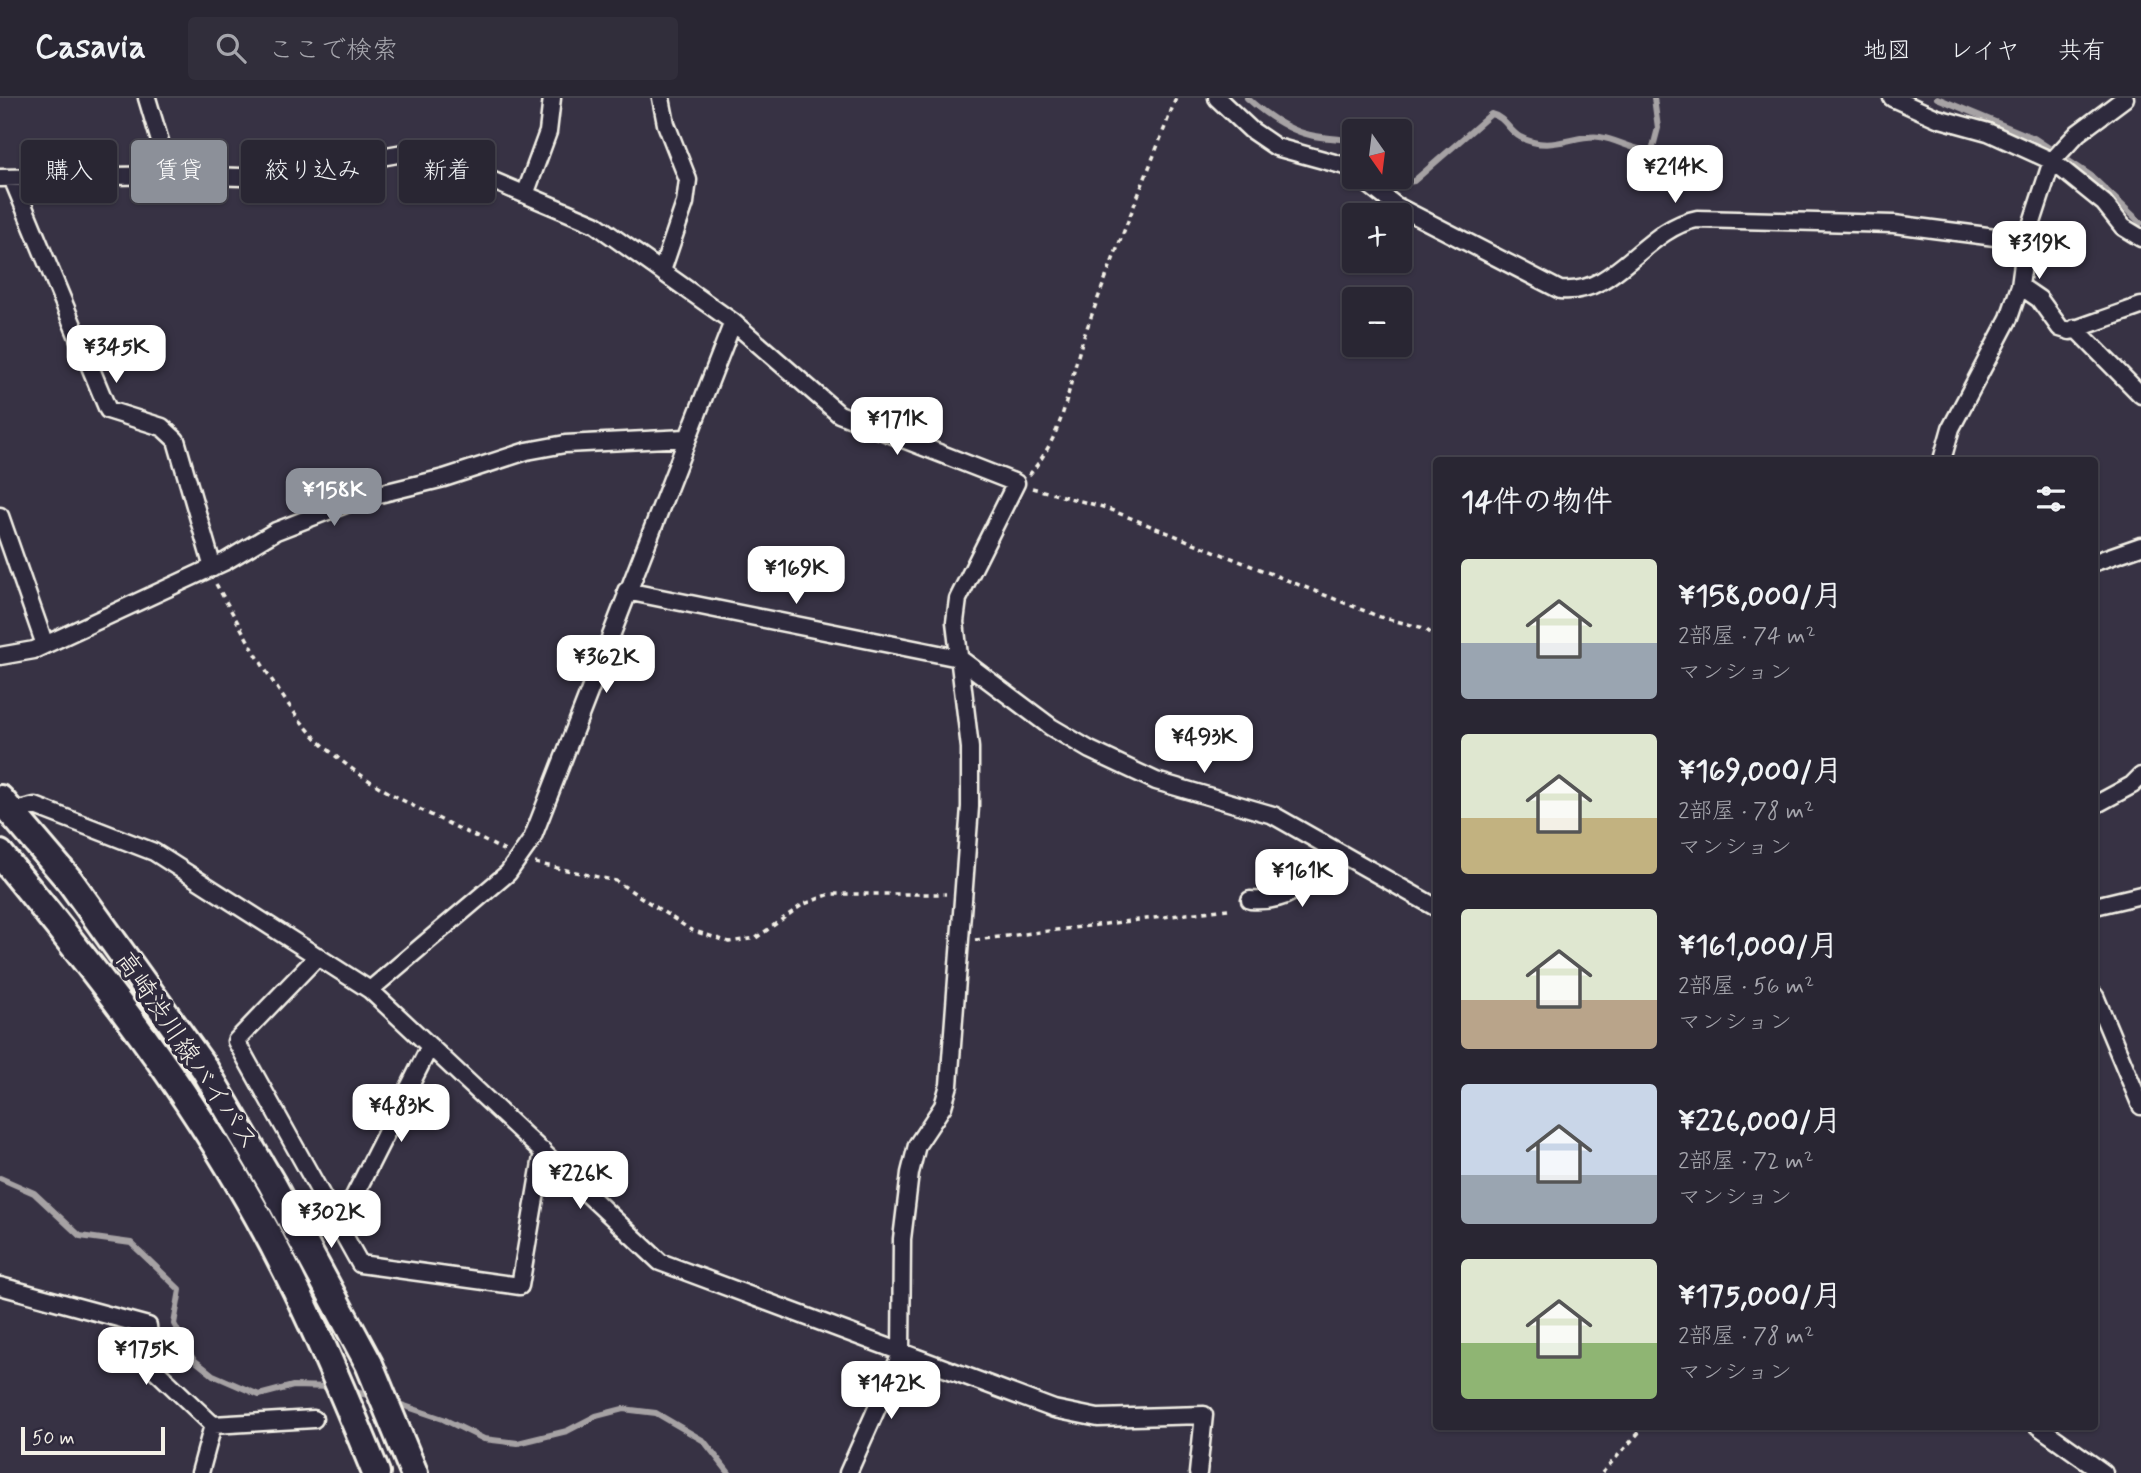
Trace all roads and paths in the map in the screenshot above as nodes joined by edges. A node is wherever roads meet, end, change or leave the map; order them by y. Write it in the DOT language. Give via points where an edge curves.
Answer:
graph roads {
  1 [pos="147,98"];
  2 [pos="552,98"];
  3 [pos="661,98"];
  4 [pos="1176,98"];
  5 [pos="1217,98"];
  6 [pos="1892,98"];
  7 [pos="2125,98"];
  8 [pos="160,140"];
  9 [pos="2052,161"];
  10 [pos="1342,165"];
  11 [pos="131,175"];
  12 [pos="227,176"];
  13 [pos="6,178"];
  14 [pos="1374,189"];
  15 [pos="526,192"];
  16 [pos="2141,238"];
  17 [pos="2026,241"];
  18 [pos="662,271"];
  19 [pos="2020,286"];
  20 [pos="2141,306"];
  21 [pos="733,322"];
  22 [pos="2075,328"];
  23 [pos="2141,395"];
  24 [pos="687,438"];
  25 [pos="1943,457"];
  26 [pos="1016,483"];
  27 [pos="0,516"];
  28 [pos="2141,546"];
  29 [pos="2098,561"];
  30 [pos="213,568"];
  31 [pos="626,591"];
  32 [pos="1433,635"];
  33 [pos="45,645"];
  34 [pos="0,656"];
  35 [pos="959,658"];
  36 [pos="2141,776"];
  37 [pos="2098,804"];
  38 [pos="5,805"];
  39 [pos="0,854"];
  40 [pos="1348,857"];
  41 [pos="2141,895"];
  42 [pos="1250,900"];
  43 [pos="2098,905"];
  44 [pos="1433,906"];
  45 [pos="1228,909"];
  46 [pos="959,942"];
  47 [pos="318,956"];
  48 [pos="370,990"];
  49 [pos="2098,1003"];
  50 [pos="430,1046"];
  51 [pos="2141,1106"];
  52 [pos="542,1151"];
  53 [pos="339,1226"];
  54 [pos="0,1286"];
  55 [pos="901,1354"];
  56 [pos="314,1419"];
  57 [pos="213,1425"];
  58 [pos="1641,1430"];
  59 [pos="2044,1430"];
  60 [pos="413,1471"];
  61 [pos="200,1473"];
  62 [pos="376,1473"];
  63 [pos="848,1473"];
  64 [pos="1198,1473"];
  65 [pos="1602,1473"];
  66 [pos="2104,1473"];
  1 -- 8 [label="street"];
  2 -- 15 [label="street" via="548,132"];
  3 -- 18 [label="street" via="688,180"];
  4 -- 26 [label="path" via="1086,330 1058,431 1046,455 1027,478"];
  5 -- 10 [label="street" via="1276,147"];
  6 -- 9 [label="street" via="1937,118 1989,132"];
  7 -- 9 [label="street" via="2078,133"];
  9 -- 16 [label="street"];
  9 -- 17 [label="street"];
  11 -- 13 [label="street"];
  12 -- 15 [label="street" via="308,170 420,150"];
  13 -- 30 [label="street" via="108,410 162,426 176,440"];
  14 -- 17 [label="street" via="1395,205 1560,290 1598,285 1655,237 1697,219 1894,224"];
  15 -- 18 [label="street" via="596,223"];
  17 -- 19 [label="street"];
  18 -- 21 [label="street"];
  19 -- 22 [label="street" via="2039,299 2060,328"];
  19 -- 25 [label="street" via="1951,428"];
  20 -- 22 [label="street"];
  21 -- 24 [label="street"];
  21 -- 26 [label="street" via="839,414"];
  22 -- 23 [label="street"];
  24 -- 30 [label="street" via="565,444 527,451 322,513 275,531"];
  24 -- 31 [label="street"];
  26 -- 32 [label="path" via="1103,507"];
  26 -- 35 [label="street" via="958,599"];
  27 -- 33 [label="street"];
  28 -- 29 [label="street"];
  30 -- 33 [label="street"];
  31 -- 35 [label="street"];
  31 -- 48 [label="street" via="532,839 520,859"];
  33 -- 34 [label="street"];
  35 -- 40 [label="street" via="1051,727 1090,750 1156,781 1273,816"];
  35 -- 46 [label="street" via="970,748"];
  36 -- 37 [label="street"];
  38 -- 47 [label="street" via="35,806 154,852"];
  38 -- 60 [label="main road, 高崎渋川線バイパス" via="70,881 204,1068 369,1364"];
  39 -- 62 [label="main road, 高崎渋川線バイパス" via="110,991 241,1185 329,1359"];
  40 -- 42 [label="street" via="1332,856 1292,894 1273,901"];
  40 -- 44 [label="street"];
  41 -- 43 [label="street"];
  45 -- 46 [label="path"];
  46 -- 55 [label="street" via="949,1085 943,1106 917,1145 910,1173 902,1239"];
  47 -- 48 [label="street"];
  47 -- 53 [label="street" via="236,1041"];
  48 -- 50 [label="street"];
  49 -- 51 [label="street"];
  50 -- 52 [label="street"];
  50 -- 53 [label="street"];
  52 -- 53 [label="street" via="520,1286 360,1264"];
  52 -- 55 [label="street" via="660,1262"];
  54 -- 57 [label="street" via="148,1326 152,1367"];
  55 -- 63 [label="street"];
  55 -- 64 [label="street" via="1065,1411 1098,1418 1204,1415"];
  56 -- 57 [label="street"];
  57 -- 61 [label="street"];
  58 -- 65 [label="path"];
  59 -- 66 [label="street"];
}
